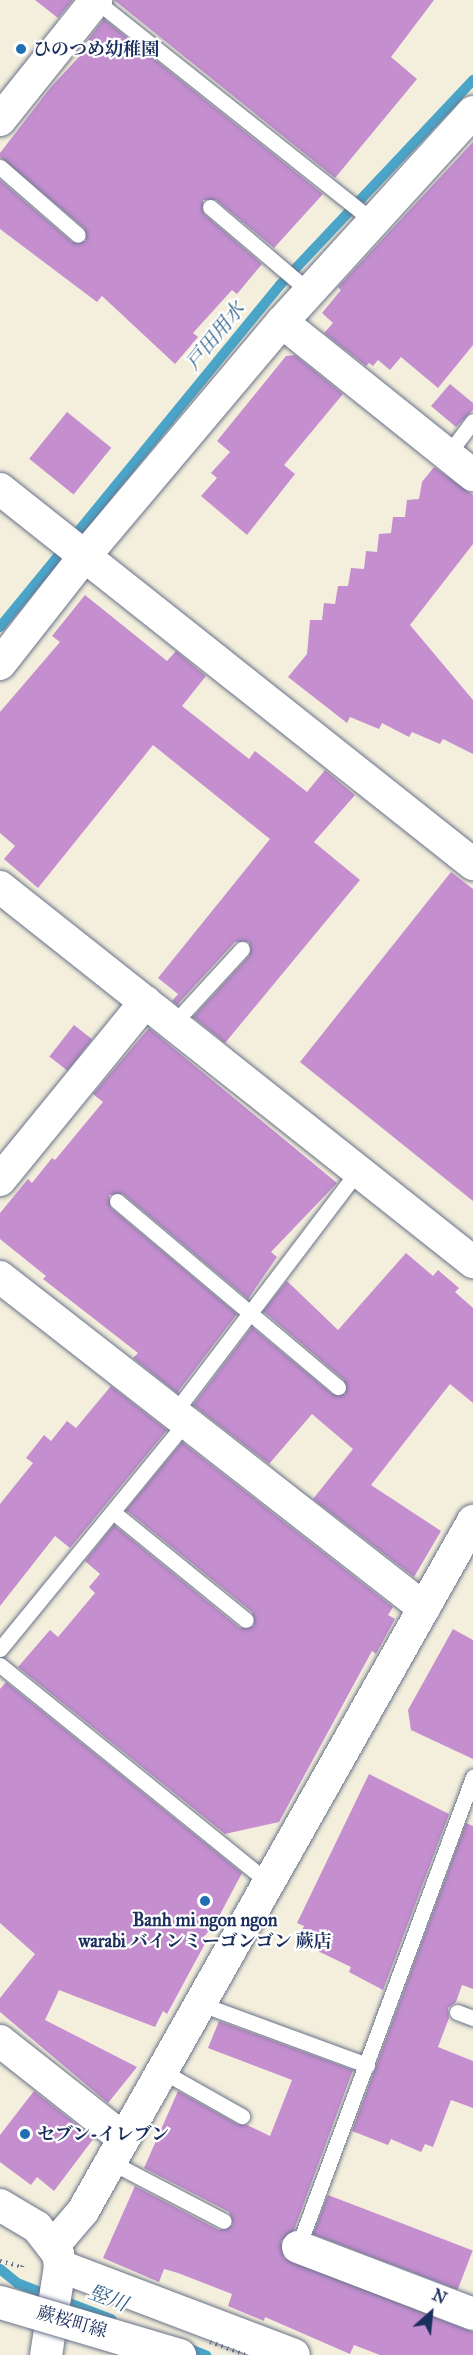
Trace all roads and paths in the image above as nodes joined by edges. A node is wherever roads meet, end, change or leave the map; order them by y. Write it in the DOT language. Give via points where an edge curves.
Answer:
graph roads {
  1 [pos="96,0"];
  2 [pos="473,112"];
  3 [pos="0,120"];
  4 [pos="0,167"];
  5 [pos="210,207"];
  6 [pos="374,222"];
  7 [pos="78,235"];
  8 [pos="310,292"];
  9 [pos="282,322"];
  10 [pos="473,421"];
  11 [pos="448,454"];
  12 [pos="473,475"];
  13 [pos="0,489"];
  14 [pos="84,557"];
  15 [pos="0,664"];
  16 [pos="473,864"];
  17 [pos="0,887"];
  18 [pos="242,949"];
  19 [pos="145,1002"];
  20 [pos="173,1024"];
  21 [pos="358,1171"];
  22 [pos="0,1180"];
  23 [pos="117,1201"];
  24 [pos="473,1262"];
  25 [pos="0,1276"];
  26 [pos="250,1313"];
  27 [pos="338,1387"];
  28 [pos="180,1418"];
  29 [pos="112,1512"];
  30 [pos="473,1521"];
  31 [pos="424,1608"];
  32 [pos="246,1620"];
  33 [pos="0,1649"];
  34 [pos="0,1665"];
  35 [pos="473,1777"];
  36 [pos="268,1882"];
  37 [pos="201,2004"];
  38 [pos="457,2012"];
  39 [pos="473,2018"];
  40 [pos="0,2041"];
  41 [pos="367,2065"];
  42 [pos="162,2071"];
  43 [pos="242,2116"];
  44 [pos="117,2150"];
  45 [pos="0,2205"];
  46 [pos="224,2221"];
  47 [pos="298,2247"];
  48 [pos="57,2255"];
  49 [pos="0,2302"];
  50 [pos="473,2314"];
  51 [pos="51,2353"];
  52 [pos="179,2355"];
  53 [pos="294,2355"];
  1 -- 3 [label="street"];
  1 -- 6 [label="lane"];
  2 -- 6 [label="street"];
  4 -- 7 [label="lane"];
  5 -- 8 [label="lane"];
  6 -- 8 [label="street"];
  8 -- 9 [label="street"];
  9 -- 11 [label="street"];
  9 -- 14 [label="street"];
  10 -- 11 [label="lane"];
  11 -- 12 [label="street"];
  13 -- 14 [label="street"];
  14 -- 15 [label="street"];
  14 -- 16 [label="street"];
  17 -- 19 [label="street"];
  18 -- 20 [label="lane"];
  19 -- 20 [label="street"];
  19 -- 22 [label="street"];
  20 -- 21 [label="street"];
  21 -- 24 [label="street"];
  21 -- 26 [label="lane"];
  23 -- 26 [label="lane"];
  25 -- 28 [label="street"];
  26 -- 27 [label="lane"];
  26 -- 28 [label="lane"];
  28 -- 29 [label="lane"];
  28 -- 31 [label="street"];
  29 -- 32 [label="lane"];
  29 -- 33 [label="lane"];
  30 -- 31 [label="street"];
  31 -- 36 [label="street"];
  34 -- 36 [label="lane"];
  35 -- 41 [label="lane"];
  36 -- 37 [label="street"];
  37 -- 41 [label="lane"];
  37 -- 42 [label="street"];
  38 -- 39 [label="lane"];
  40 -- 44 [label="street"];
  41 -- 47 [label="lane"];
  42 -- 43 [label="lane"];
  42 -- 44 [label="street"];
  44 -- 46 [label="lane"];
  44 -- 48 [label="street"];
  45 -- 48 [label="street" via="37,2227"];
  47 -- 50 [label="street"];
  48 -- 51 [label="street"];
  48 -- 53 [label="street"];
  49 -- 52 [label="main road, 蕨桜町線, bridge"];
}
